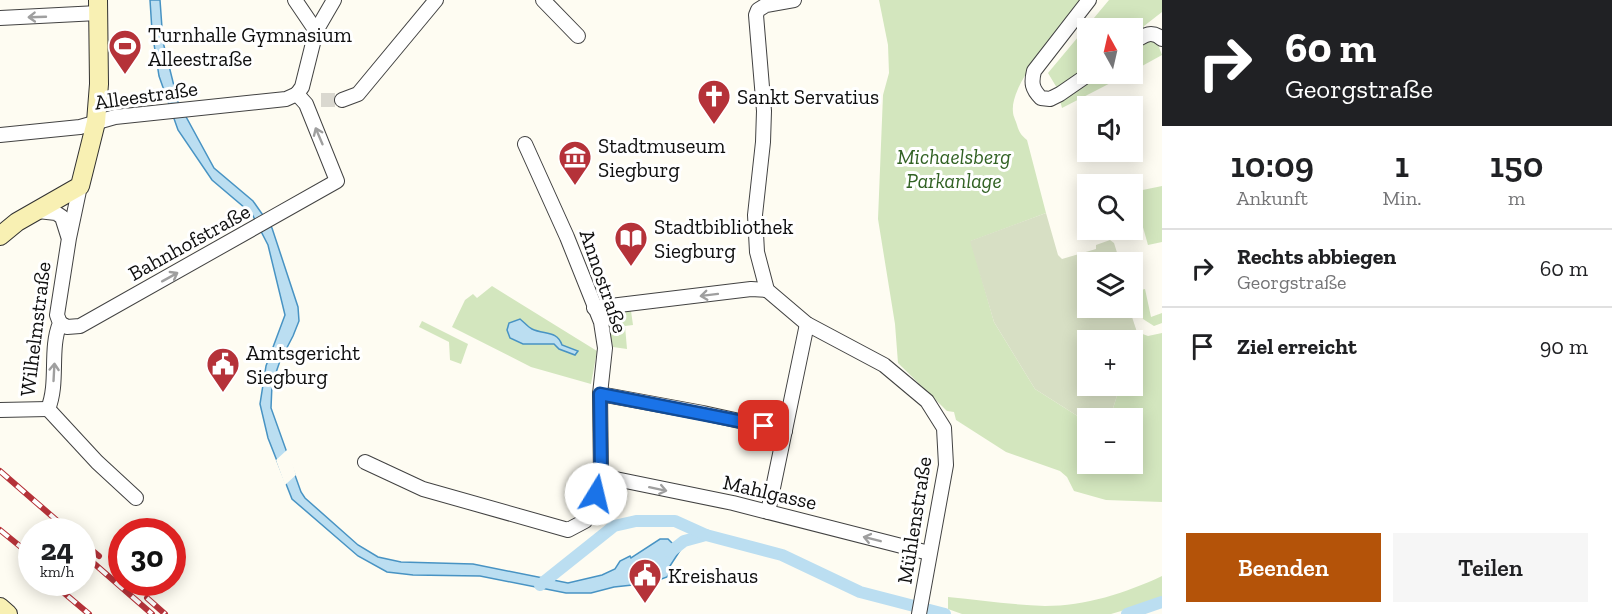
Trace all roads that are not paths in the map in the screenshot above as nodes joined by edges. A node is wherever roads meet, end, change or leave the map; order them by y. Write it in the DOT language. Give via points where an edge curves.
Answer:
graph roads {
  1 [pos="295,0"];
  2 [pos="334,0"];
  3 [pos="436,0"];
  4 [pos="543,0"];
  5 [pos="794,0"];
  6 [pos="1089,0"];
  7 [pos="98,7"];
  8 [pos="0,18"];
  9 [pos="316,31"];
  10 [pos="578,36"];
  11 [pos="1143,36"];
  12 [pos="1162,39"];
  13 [pos="1077,82"];
  14 [pos="302,99"];
  15 [pos="321,100"];
  16 [pos="342,100"];
  17 [pos="96,122"];
  18 [pos="0,135"];
  19 [pos="525,144"];
  20 [pos="80,186"];
  21 [pos="38,211"];
  22 [pos="0,236"];
  23 [pos="69,238"];
  24 [pos="767,290"];
  25 [pos="594,308"];
  26 [pos="60,322"];
  27 [pos="807,324"];
  28 [pos="600,394"];
  29 [pos="48,409"];
  30 [pos="0,410"];
  31 [pos="785,431"];
  32 [pos="365,462"];
  33 [pos="601,476"];
  34 [pos="136,498"];
  35 [pos="768,512"];
  36 [pos="929,553"];
  37 [pos="0,607"];
  38 [pos="8,614"];
  39 [pos="919,614"];
  1 -- 9 [label="street"];
  2 -- 9 [label="street"];
  3 -- 16 [label="street" via="358,94"];
  4 -- 10 [label="street"];
  5 -- 24 [label="street" via="761,7 756,21 764,111 755,215 757,252"];
  6 -- 13 [label="street" via="1035,71 1032,81 1034,91 1041,98 1050,99"];
  7 -- 8 [label="street, one-way"];
  7 -- 17 [label="main road, Wilhelmstraße"];
  9 -- 14 [label="street"];
  11 -- 12 [label="street" via="1155,33"];
  14 -- 15 [label="street, Alleestraße"];
  14 -- 17 [label="street, Alleestraße"];
  26 -- 14 [label="street, Bahnhofstraße, one-way" via="67,327 80,326 337,181"];
  17 -- 18 [label="street, Alleestraße"];
  17 -- 20 [label="main road, Wilhelmstraße"];
  19 -- 25 [label="street, Annostraße"];
  20 -- 21 [label="main road"];
  20 -- 23 [label="street, Wilhelmstraße"];
  21 -- 22 [label="main road"];
  21 -- 23 [label="street, Wilhelmstraße" via="62,217"];
  23 -- 26 [label="street, Wilhelmstraße" via="57,315"];
  24 -- 25 [label="street, one-way"];
  24 -- 27 [label="street, Mühlenstraße"];
  25 -- 28 [label="street, Annostraße" via="601,322 605,348"];
  29 -- 26 [label="street, Wilhelmstraße, one-way" via="53,397"];
  27 -- 31 [label="street"];
  27 -- 36 [label="street, Mühlenstraße" via="884,364 927,401 942,424 946,465"];
  28 -- 31 [label="street"];
  28 -- 33 [label="street, Annostraße"];
  29 -- 30 [label="street"];
  29 -- 34 [label="street, Wilhelmstraße"];
  31 -- 35 [label="street"];
  32 -- 33 [label="street, Annostraße" via="423,489 568,530 585,522"];
  33 -- 35 [label="street, Mahlgasse, one-way"];
  36 -- 35 [label="street, Mahlgasse, one-way"];
  36 -- 39 [label="street, Mühlenstraße"];
  37 -- 38 [label="main road"];
}
